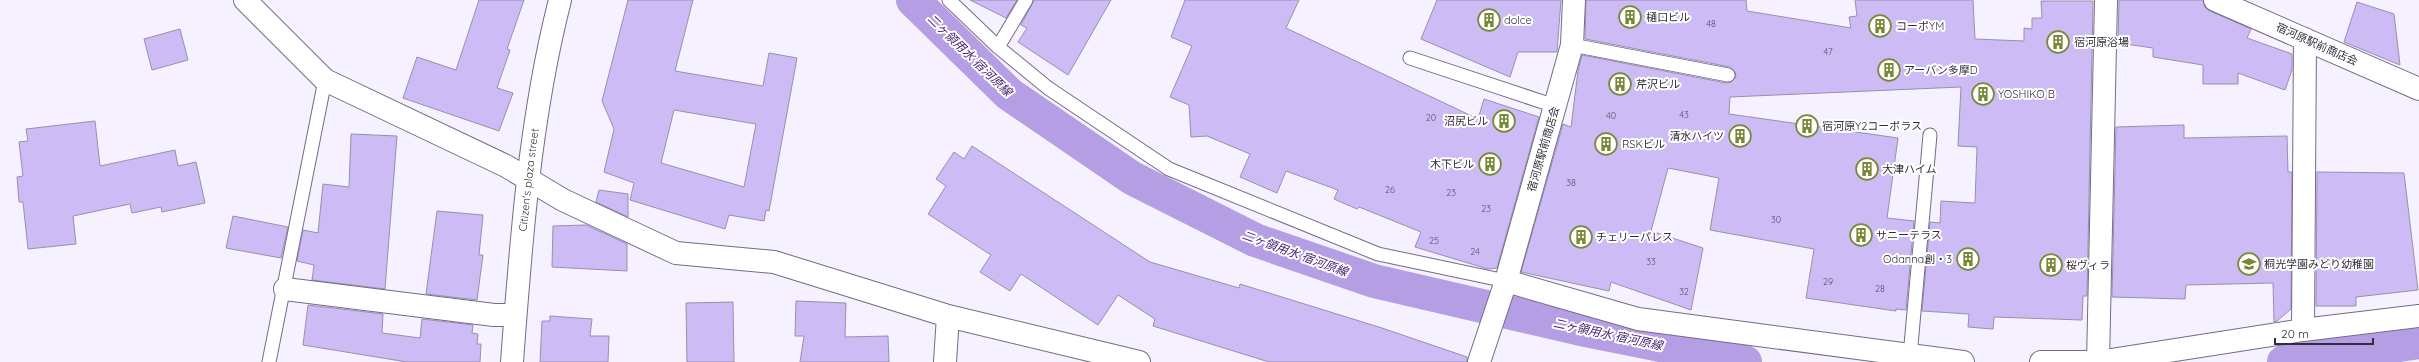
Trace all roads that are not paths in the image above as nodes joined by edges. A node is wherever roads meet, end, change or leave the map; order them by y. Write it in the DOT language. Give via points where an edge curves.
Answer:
graph roads {
  1 [pos="245,0"];
  2 [pos="560,0"];
  3 [pos="949,0"];
  4 [pos="1026,0"];
  5 [pos="1574,0"];
  6 [pos="2106,0"];
  7 [pos="2215,0"];
  8 [pos="2305,39"];
  9 [pos="1572,45"];
  10 [pos="998,47"];
  11 [pos="1410,58"];
  12 [pos="1728,75"];
  13 [pos="325,80"];
  14 [pos="2419,89"];
  15 [pos="1555,106"];
  16 [pos="1930,135"];
  17 [pos="528,180"];
  18 [pos="285,289"];
  19 [pos="1504,289"];
  20 [pos="515,315"];
  21 [pos="948,316"];
  22 [pos="2419,316"];
  23 [pos="2303,330"];
  24 [pos="1910,356"];
  25 [pos="269,362"];
  26 [pos="512,362"];
  27 [pos="946,362"];
  28 [pos="1139,362"];
  29 [pos="1479,362"];
  30 [pos="1963,362"];
  31 [pos="2041,362"];
  32 [pos="2098,362"];
  1 -- 13 [label="street"];
  2 -- 17 [label="street, Citizen's plaza street" via="549,44"];
  3 -- 10 [label="lane"];
  4 -- 10 [label="lane"];
  5 -- 9 [label="street, 宿河原駅前商店会"];
  6 -- 32 [label="street"];
  7 -- 8 [label="street, 宿河原駅前商店会"];
  8 -- 14 [label="street, 宿河原駅前商店会"];
  8 -- 23 [label="street"];
  9 -- 12 [label="lane"];
  9 -- 15 [label="street, 宿河原駅前商店会"];
  10 -- 19 [label="lane" via="1048,88 1169,169 1378,254"];
  11 -- 15 [label="lane"];
  13 -- 17 [label="street" via="506,166"];
  13 -- 18 [label="lane" via="294,225"];
  15 -- 19 [label="street, 宿河原駅前商店会"];
  16 -- 24 [label="lane"];
  17 -- 20 [label="street, Citizen's plaza street"];
  17 -- 21 [label="street" via="563,200 676,253 774,262"];
  18 -- 20 [label="street" via="494,315"];
  18 -- 25 [label="lane"];
  19 -- 24 [label="street" via="1638,319"];
  19 -- 29 [label="street, 宿河原駅前商店会"];
  20 -- 26 [label="street, Citizen's plaza street"];
  21 -- 27 [label="street"];
  21 -- 28 [label="street"];
  22 -- 23 [label="street"];
  23 -- 32 [label="street"];
  24 -- 30 [label="street"];
  31 -- 32 [label="street"];
}
